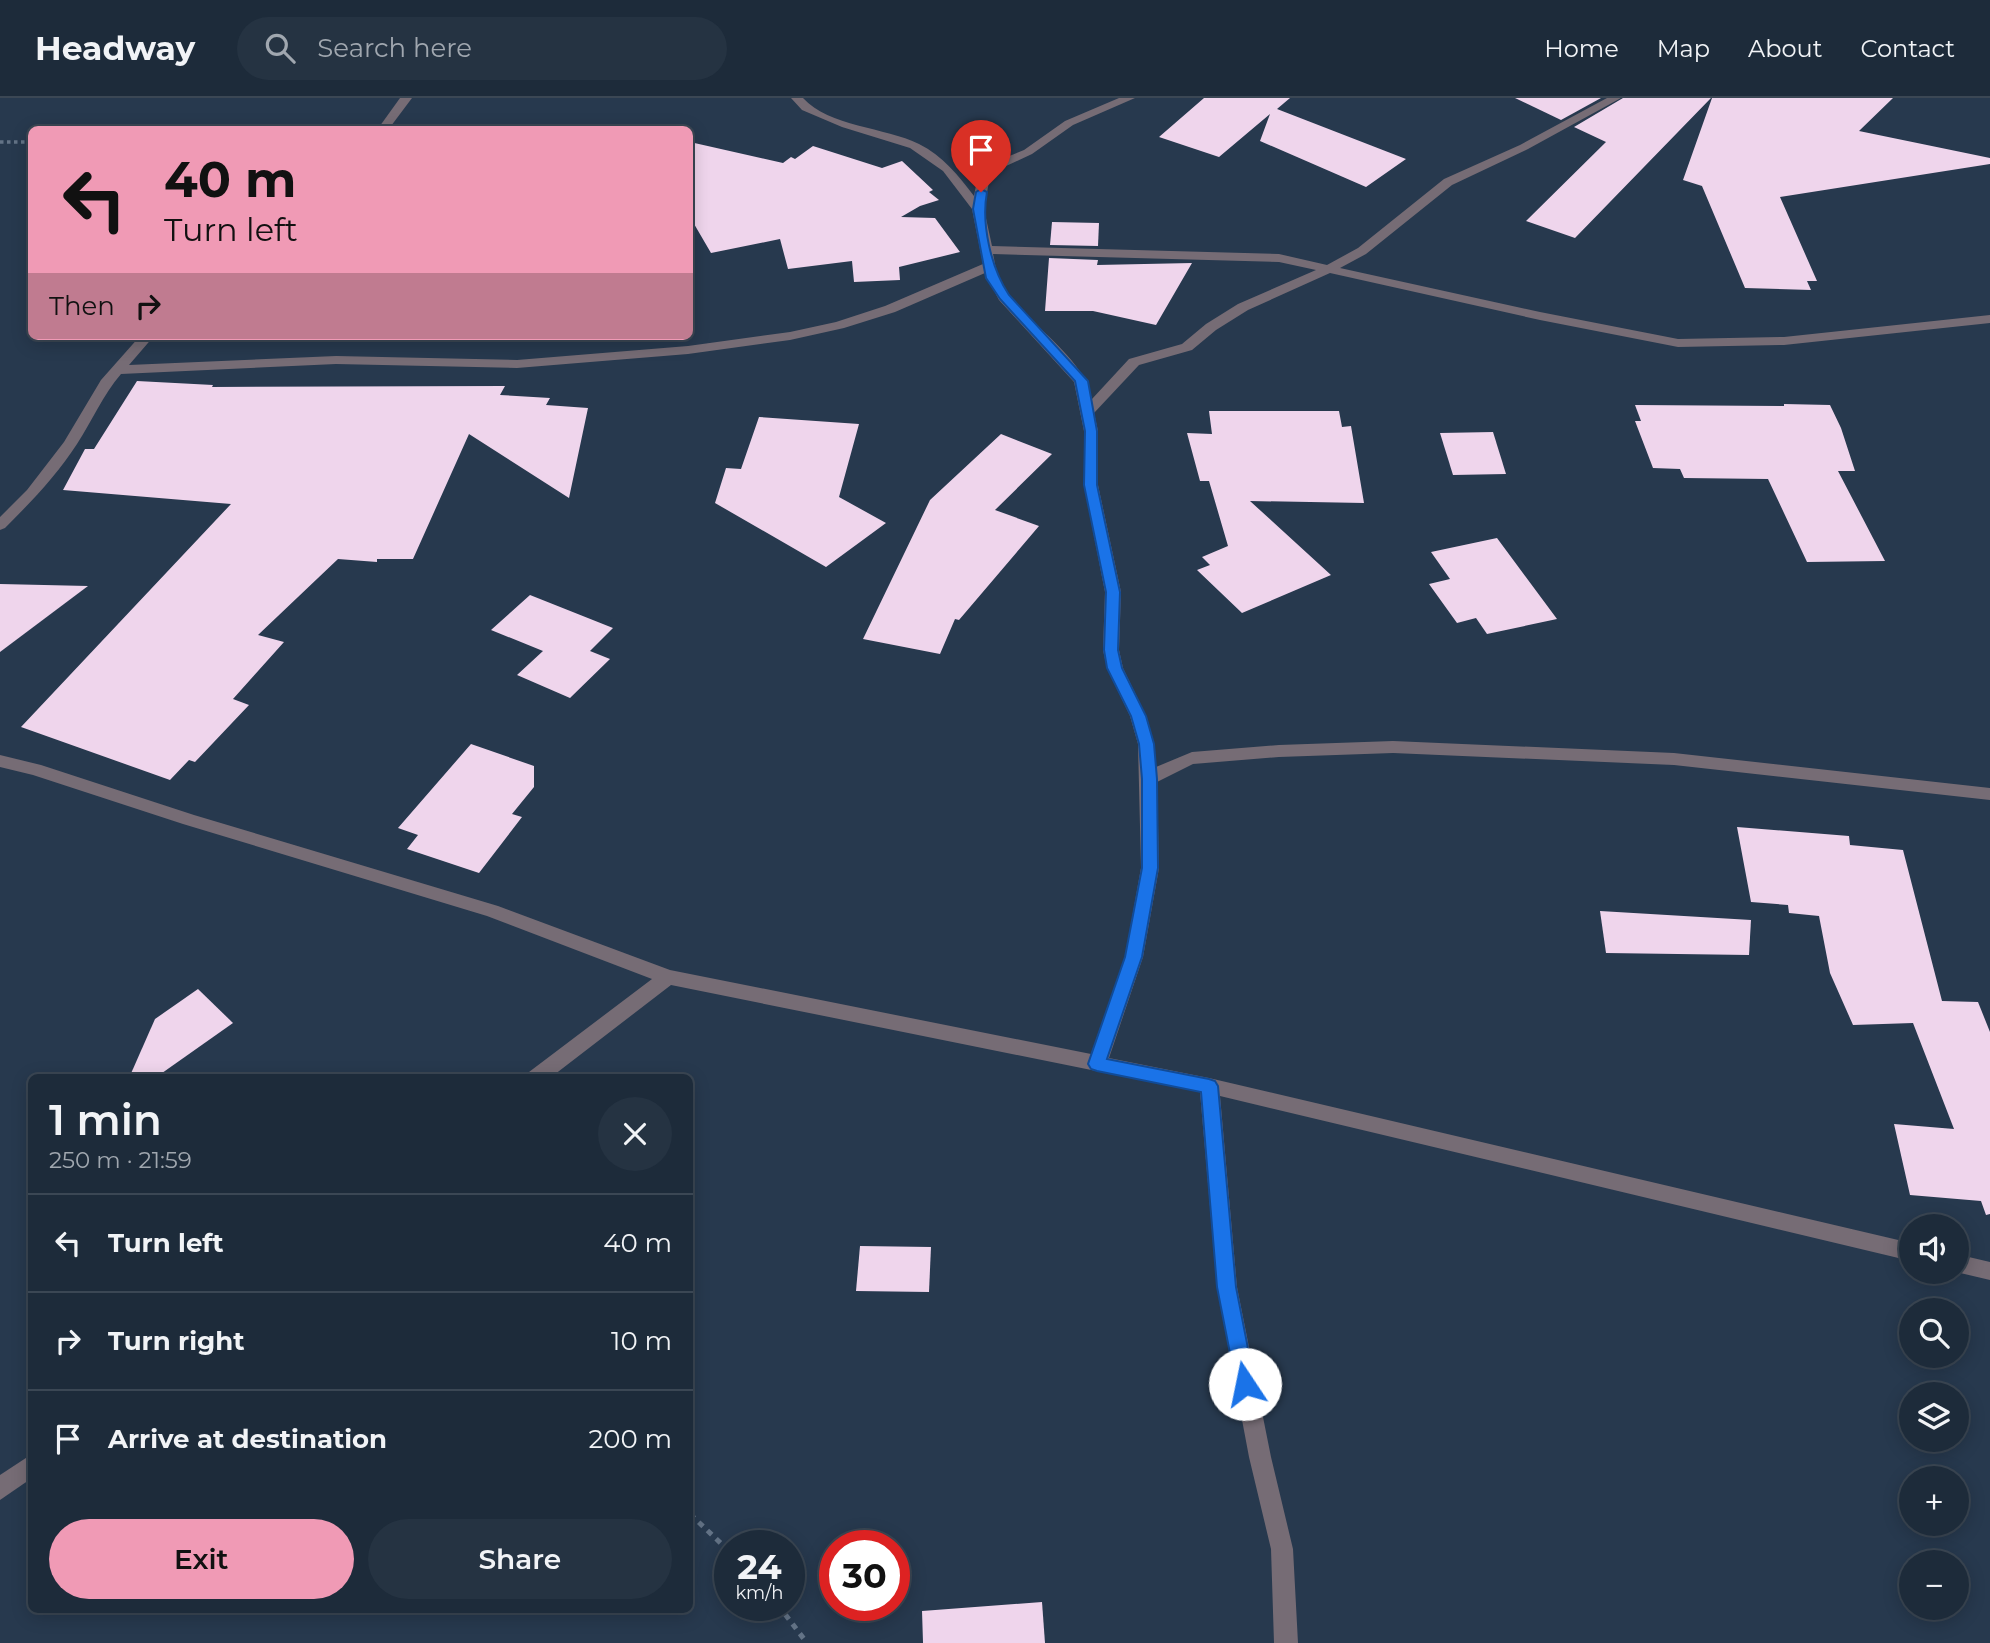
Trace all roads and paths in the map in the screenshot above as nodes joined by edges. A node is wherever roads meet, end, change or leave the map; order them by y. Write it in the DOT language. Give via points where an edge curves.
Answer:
graph roads {
  1 [pos="406,98"];
  2 [pos="797,98"];
  3 [pos="1129,98"];
  4 [pos="1615,98"];
  5 [pos="385,126"];
  6 [pos="0,142"];
  7 [pos="28,142"];
  8 [pos="978,209"];
  9 [pos="987,250"];
  10 [pos="989,267"];
  11 [pos="1327,270"];
  12 [pos="1990,319"];
  13 [pos="143,340"];
  14 [pos="116,370"];
  15 [pos="1088,411"];
  16 [pos="0,525"];
  17 [pos="0,761"];
  18 [pos="1149,779"];
  19 [pos="1990,794"];
  20 [pos="668,978"];
  21 [pos="1097,1064"];
  22 [pos="541,1074"];
  23 [pos="1209,1086"];
  24 [pos="1899,1249"];
  25 [pos="1969,1266"];
  26 [pos="1990,1271"];
  27 [pos="28,1467"];
  28 [pos="0,1489"];
  29 [pos="693,1517"];
  30 [pos="714,1537"];
  31 [pos="790,1621"];
  32 [pos="807,1643"];
  33 [pos="1286,1643"];
  1 -- 5 [label="street"];
  2 -- 8 [label="street" via="806,108 922,150 947,168"];
  3 -- 8 [label="street" via="1069,122 1028,152 989,169"];
  4 -- 11 [label="street" via="1448,182 1362,251"];
  6 -- 7 [label="path"];
  8 -- 9 [label="street"];
  9 -- 10 [label="street"];
  9 -- 11 [label="street" via="1257,256"];
  10 -- 14 [label="street" via="839,325 688,350 517,364 347,359"];
  10 -- 15 [label="street" via="1004,297 1082,381"];
  11 -- 12 [label="street" via="1678,343 1784,341"];
  11 -- 15 [label="street" via="1243,307 1187,347 1133,362"];
  13 -- 14 [label="street"];
  14 -- 16 [label="street" via="70,443 32,493"];
  15 -- 18 [label="street" via="1091,485 1113,592 1111,650 1138,716"];
  17 -- 20 [label="street" via="492,911"];
  18 -- 19 [label="street" via="1192,758 1393,747 1674,759"];
  18 -- 21 [label="street" via="1148,881 1134,957"];
  20 -- 21 [label="street"];
  20 -- 22 [label="street"];
  21 -- 23 [label="street"];
  23 -- 24 [label="street"];
  23 -- 33 [label="street" via="1227,1287 1282,1549"];
  25 -- 26 [label="street"];
  27 -- 28 [label="street"];
  29 -- 30 [label="path"];
  31 -- 32 [label="path"];
}
